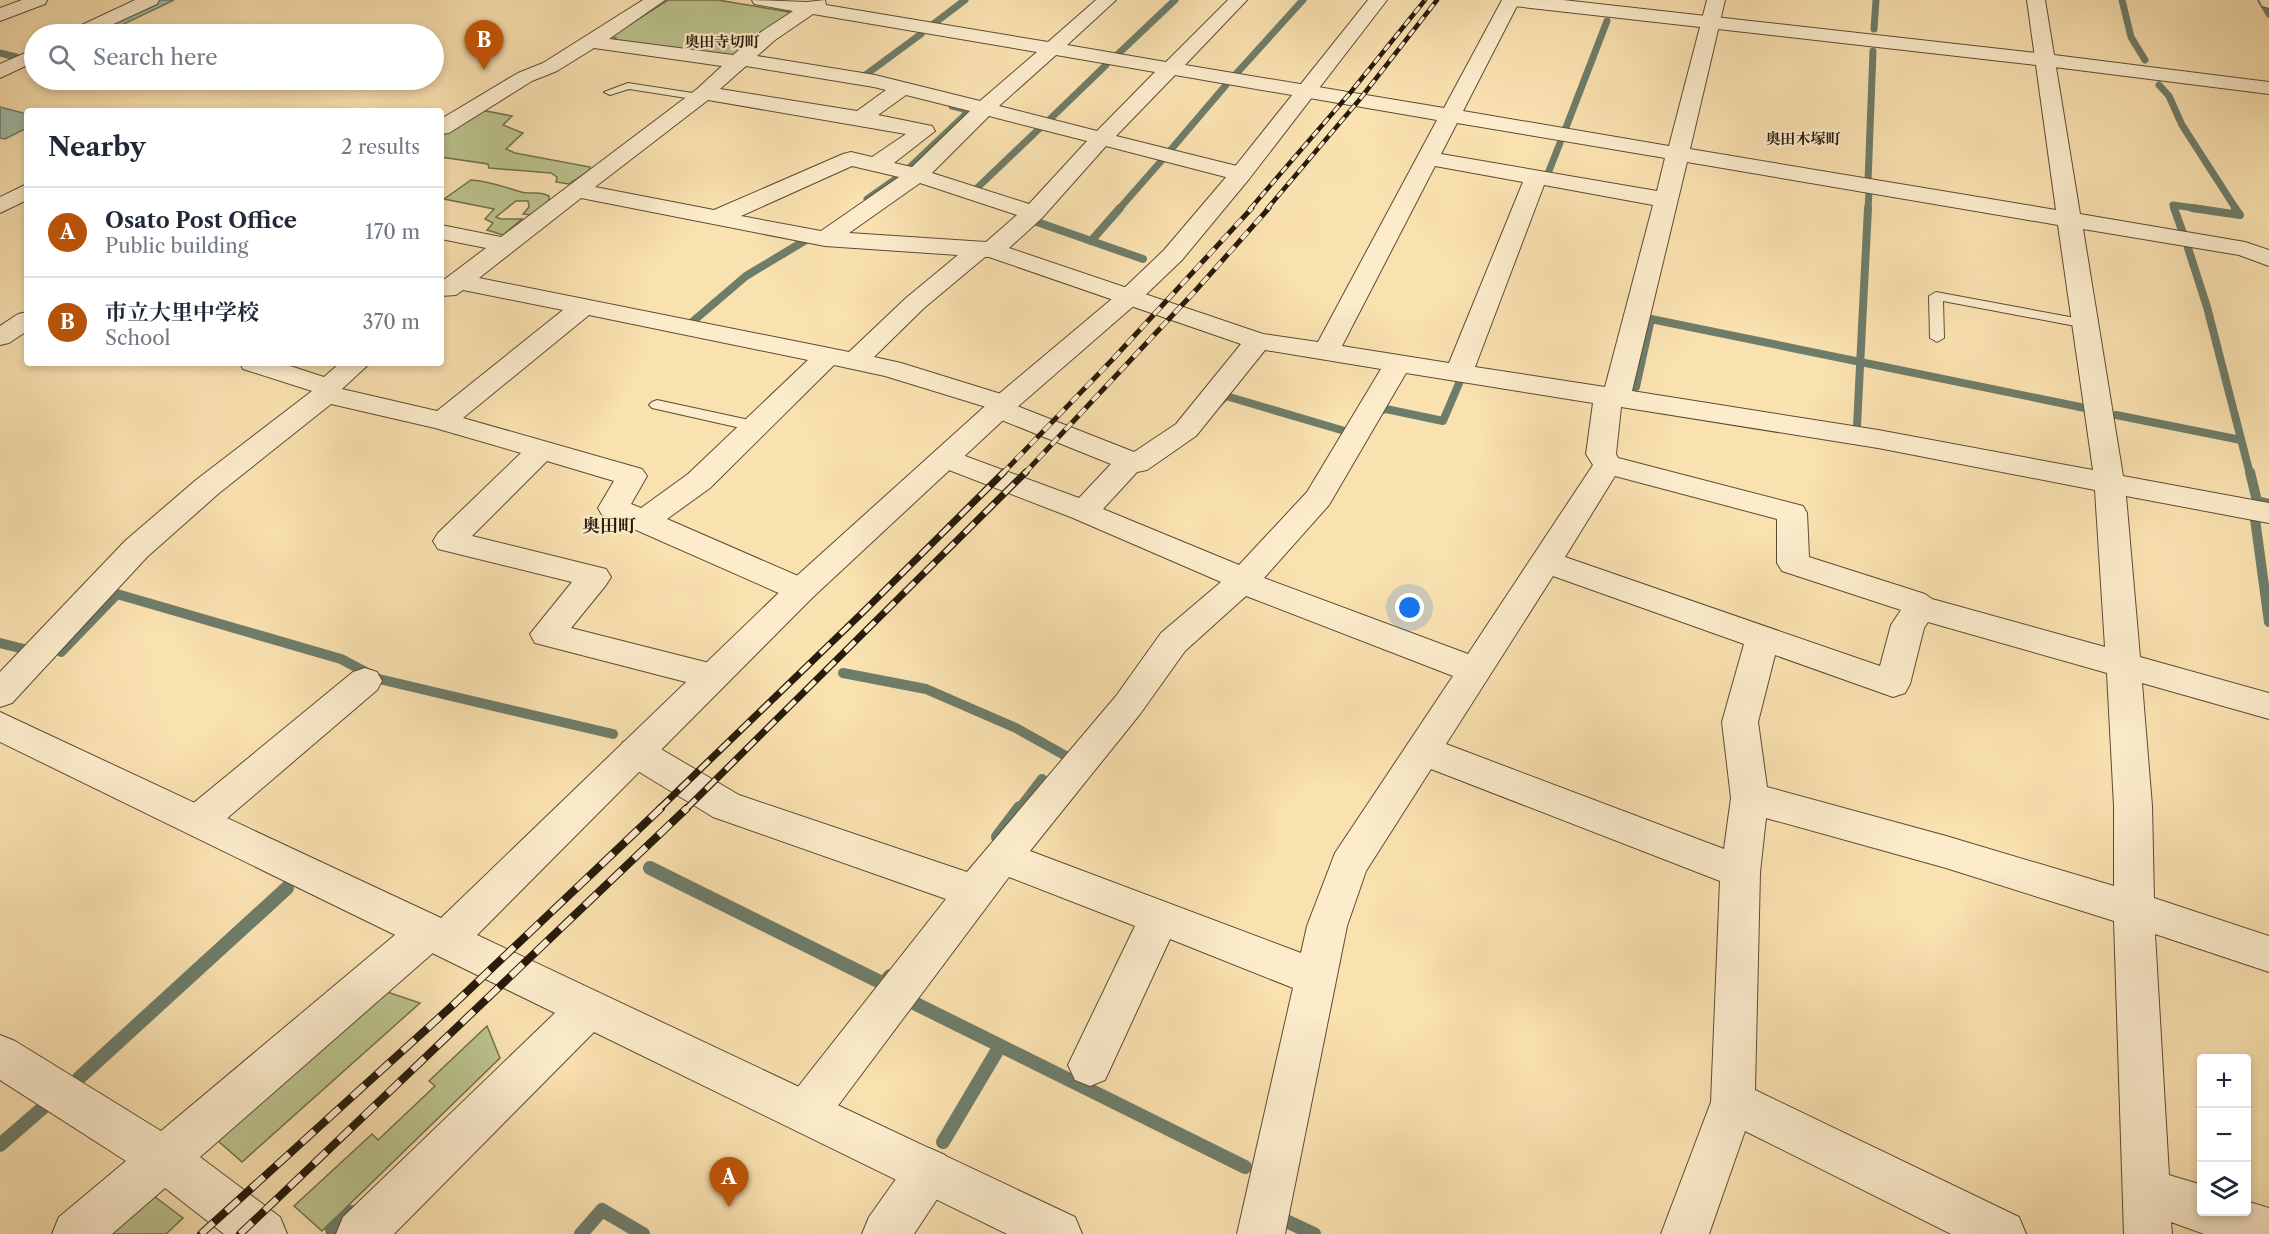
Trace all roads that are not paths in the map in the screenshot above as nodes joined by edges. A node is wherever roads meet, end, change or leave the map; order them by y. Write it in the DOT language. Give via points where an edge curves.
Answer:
graph roads {
  1 [pos="38,0"];
  2 [pos="150,0"];
  3 [pos="656,0"];
  4 [pos="762,0"];
  5 [pos="1107,0"];
  6 [pos="1238,0"];
  7 [pos="1378,0"];
  8 [pos="1513,0"];
  9 [pos="1716,0"];
  10 [pos="2036,0"];
  11 [pos="817,4"];
  12 [pos="0,15"];
  13 [pos="1711,22"];
  14 [pos="99,24"];
  15 [pos="591,42"];
  16 [pos="12,49"];
  17 [pos="1051,49"];
  18 [pos="24,52"];
  19 [pos="24,60"];
  20 [pos="738,60"];
  21 [pos="2046,60"];
  22 [pos="1172,69"];
  23 [pos="0,72"];
  24 [pos="902,88"];
  25 [pos="2269,88"];
  26 [pos="1306,91"];
  27 [pos="610,92"];
  28 [pos="702,95"];
  29 [pos="984,109"];
  30 [pos="1450,116"];
  31 [pos="861,118"];
  32 [pos="444,126"];
  33 [pos="1101,139"];
  34 [pos="1678,154"];
  35 [pos="1428,159"];
  36 [pos="876,165"];
  37 [pos="1241,174"];
  38 [pos="917,175"];
  39 [pos="1545,179"];
  40 [pos="579,191"];
  41 [pos="24,193"];
  42 [pos="1666,200"];
  43 [pos="0,206"];
  44 [pos="1034,213"];
  45 [pos="714,219"];
  46 [pos="2070,219"];
  47 [pos="444,233"];
  48 [pos="825,238"];
  49 [pos="507,245"];
  50 [pos="986,249"];
  51 [pos="2267,261"];
  52 [pos="449,288"];
  53 [pos="1128,298"];
  54 [pos="583,307"];
  55 [pos="0,313"];
  56 [pos="24,318"];
  57 [pos="24,321"];
  58 [pos="2086,324"];
  59 [pos="0,337"];
  60 [pos="1937,338"];
  61 [pos="1258,341"];
  62 [pos="1326,352"];
  63 [pos="841,359"];
  64 [pos="1398,363"];
  65 [pos="261,366"];
  66 [pos="354,366"];
  67 [pos="1469,375"];
  68 [pos="327,390"];
  69 [pos="1612,398"];
  70 [pos="657,405"];
  71 [pos="1001,407"];
  72 [pos="442,421"];
  73 [pos="754,426"];
  74 [pos="541,450"];
  75 [pos="946,458"];
  76 [pos="1131,461"];
  77 [pos="1608,465"];
  78 [pos="2109,482"];
  79 [pos="1084,510"];
  80 [pos="2269,513"];
  81 [pos="645,520"];
  82 [pos="1546,562"];
  83 [pos="1243,581"];
  84 [pos="801,590"];
  85 [pos="1922,608"];
  86 [pos="1763,638"];
  87 [pos="2125,665"];
  88 [pos="1476,671"];
  89 [pos="713,676"];
  90 [pos="365,681"];
  91 [pos="0,694"];
  92 [pos="2269,706"];
  93 [pos="6,736"];
  94 [pos="1424,751"];
  95 [pos="636,752"];
  96 [pos="1750,798"];
  97 [pos="198,821"];
  98 [pos="1002,857"];
  99 [pos="1740,872"];
  100 [pos="975,892"];
  101 [pos="2134,908"];
  102 [pos="1160,917"];
  103 [pos="437,936"];
  104 [pos="2269,954"];
  105 [pos="1317,978"];
  106 [pos="589,1009"];
  107 [pos="0,1056"];
  108 [pos="1090,1065"];
  109 [pos="1733,1102"];
  110 [pos="806,1112"];
  111 [pos="164,1159"];
  112 [pos="929,1171"];
  113 [pos="2197,1209"];
  114 [pos="2147,1212"];
  115 [pos="2220,1216"];
  116 [pos="2269,1232"];
  117 [pos="76,1234"];
  118 [pos="263,1234"];
  119 [pos="360,1234"];
  120 [pos="886,1234"];
  121 [pos="1058,1234"];
  122 [pos="1261,1234"];
  123 [pos="1685,1234"];
  124 [pos="2002,1234"];
  1 -- 12 [label="street"];
  2 -- 14 [label="street"];
  3 -- 15 [label="street"];
  4 -- 11 [label="street"];
  5 -- 17 [label="street"];
  6 -- 22 [label="street"];
  7 -- 26 [label="street"];
  8 -- 13 [label="street"];
  8 -- 30 [label="street"];
  9 -- 13 [label="street"];
  10 -- 21 [label="street"];
  11 -- 17 [label="street"];
  11 -- 20 [label="street"];
  13 -- 21 [label="street"];
  13 -- 34 [label="street"];
  15 -- 20 [label="street"];
  15 -- 32 [label="street"];
  16 -- 18 [label="street"];
  17 -- 22 [label="street"];
  17 -- 29 [label="street"];
  19 -- 23 [label="street"];
  20 -- 24 [label="street" via="832,73"];
  20 -- 28 [label="street" via="735,68"];
  21 -- 25 [label="street"];
  21 -- 46 [label="street"];
  22 -- 26 [label="street"];
  22 -- 33 [label="street"];
  24 -- 29 [label="street"];
  24 -- 31 [label="street"];
  26 -- 30 [label="street"];
  26 -- 37 [label="street"];
  27 -- 28 [label="lane" via="628,86"];
  28 -- 31 [label="street"];
  28 -- 40 [label="street"];
  29 -- 33 [label="street"];
  29 -- 38 [label="street"];
  30 -- 34 [label="street"];
  30 -- 35 [label="street"];
  31 -- 36 [label="street" via="924,130"];
  33 -- 37 [label="street"];
  33 -- 44 [label="street"];
  34 -- 42 [label="street"];
  34 -- 46 [label="street"];
  35 -- 39 [label="street"];
  35 -- 62 [label="street"];
  36 -- 38 [label="street"];
  36 -- 45 [label="street" via="851,159"];
  37 -- 53 [label="street" via="1173,255"];
  38 -- 44 [label="street"];
  38 -- 48 [label="street"];
  39 -- 42 [label="street"];
  39 -- 67 [label="street"];
  40 -- 45 [label="street"];
  40 -- 49 [label="street"];
  41 -- 43 [label="street"];
  42 -- 69 [label="street"];
  44 -- 50 [label="street"];
  45 -- 48 [label="street"];
  46 -- 51 [label="street" via="2245,249"];
  46 -- 58 [label="street"];
  47 -- 49 [label="street"];
  48 -- 50 [label="street"];
  49 -- 52 [label="street"];
  50 -- 53 [label="street"];
  50 -- 63 [label="street"];
  52 -- 54 [label="street"];
  53 -- 61 [label="street"];
  53 -- 71 [label="street"];
  54 -- 63 [label="street"];
  54 -- 72 [label="street"];
  55 -- 56 [label="street"];
  57 -- 59 [label="street"];
  58 -- 60 [label="lane" via="1936,296"];
  58 -- 78 [label="street"];
  61 -- 62 [label="street"];
  61 -- 76 [label="street" via="1185,430 1137,463"];
  62 -- 64 [label="street"];
  63 -- 71 [label="street" via="891,369"];
  63 -- 73 [label="street"];
  64 -- 67 [label="street"];
  64 -- 83 [label="street" via="1318,498"];
  65 -- 68 [label="street"];
  66 -- 68 [label="street"];
  67 -- 69 [label="street"];
  68 -- 72 [label="street"];
  68 -- 91 [label="street" via="136,549"];
  69 -- 77 [label="street" via="1601,454"];
  69 -- 78 [label="street" via="1878,439"];
  70 -- 73 [label="lane"];
  71 -- 75 [label="street"];
  71 -- 76 [label="street"];
  72 -- 74 [label="street"];
  73 -- 81 [label="street" via="699,481"];
  74 -- 81 [label="street" via="632,476 613,508"];
  74 -- 89 [label="street" via="448,541 595,577 547,634"];
  75 -- 79 [label="street"];
  75 -- 84 [label="street"];
  76 -- 79 [label="street"];
  77 -- 82 [label="street"];
  77 -- 85 [label="street" via="1792,513 1793,563"];
  78 -- 80 [label="street"];
  78 -- 87 [label="street"];
  79 -- 83 [label="street"];
  81 -- 84 [label="street"];
  82 -- 86 [label="street"];
  82 -- 88 [label="street"];
  83 -- 88 [label="street"];
  83 -- 98 [label="street" via="1173,642 1128,705"];
  84 -- 89 [label="street"];
  85 -- 86 [label="street" via="1908,626 1893,684"];
  85 -- 87 [label="street"];
  86 -- 96 [label="street" via="1740,722"];
  87 -- 92 [label="street"];
  87 -- 101 [label="street"];
  88 -- 94 [label="street"];
  89 -- 95 [label="street"];
  90 -- 97 [label="street"];
  93 -- 97 [label="street"];
  94 -- 99 [label="street"];
  94 -- 105 [label="street" via="1349,865 1327,926"];
  95 -- 100 [label="street" via="726,806"];
  95 -- 103 [label="street"];
  96 -- 99 [label="street"];
  96 -- 101 [label="street" via="1872,829"];
  97 -- 103 [label="street"];
  98 -- 100 [label="street"];
  98 -- 102 [label="street"];
  99 -- 109 [label="street"];
  100 -- 110 [label="street"];
  101 -- 104 [label="street"];
  101 -- 114 [label="street"];
  102 -- 105 [label="street"];
  102 -- 108 [label="street"];
  103 -- 106 [label="street"];
  103 -- 111 [label="street"];
  105 -- 122 [label="street"];
  106 -- 110 [label="street"];
  106 -- 119 [label="street"];
  107 -- 111 [label="street"];
  109 -- 123 [label="street"];
  109 -- 124 [label="street"];
  110 -- 112 [label="street"];
  111 -- 117 [label="street"];
  111 -- 118 [label="street"];
  112 -- 120 [label="street"];
  112 -- 121 [label="street"];
  113 -- 114 [label="street"];
  115 -- 116 [label="street"];
}
